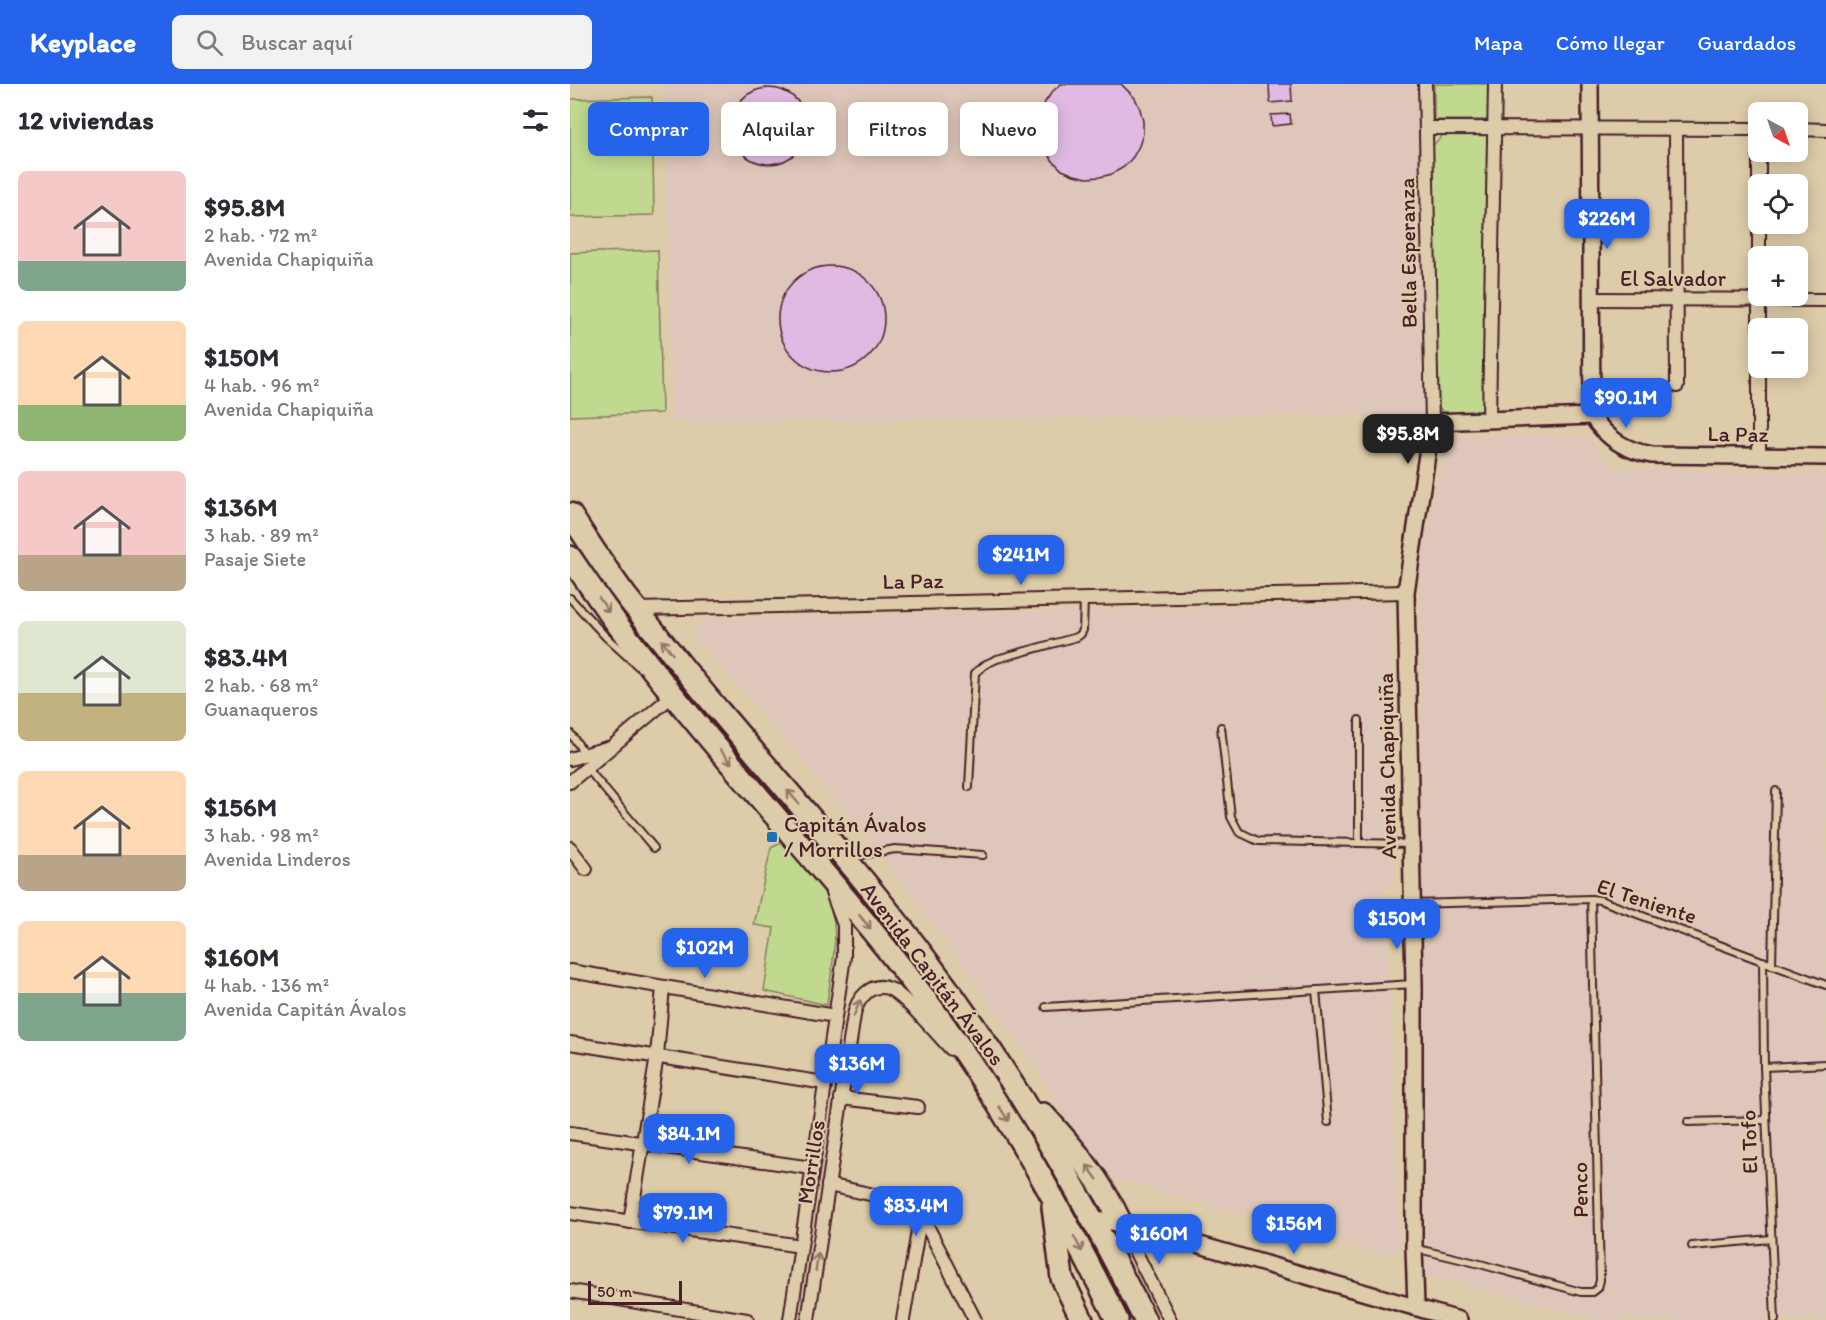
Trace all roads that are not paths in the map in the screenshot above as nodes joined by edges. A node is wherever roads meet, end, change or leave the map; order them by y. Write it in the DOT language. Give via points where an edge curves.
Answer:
graph roads {
  1 [pos="1425,84"];
  2 [pos="1495,84"];
  3 [pos="1590,84"];
  4 [pos="1426,128"];
  5 [pos="1494,128"];
  6 [pos="1590,129"];
  7 [pos="1676,129"];
  8 [pos="1748,129"];
  9 [pos="1808,129"];
  10 [pos="1826,129"];
  11 [pos="1748,297"];
  12 [pos="1591,299"];
  13 [pos="1677,299"];
  14 [pos="1808,299"];
  15 [pos="1826,300"];
  16 [pos="1759,378"];
  17 [pos="1677,386"];
  18 [pos="1592,416"];
  19 [pos="1489,419"];
  20 [pos="1432,422"];
  21 [pos="1759,457"];
  22 [pos="1826,457"];
  23 [pos="570,514"];
  24 [pos="570,557"];
  25 [pos="1406,592"];
  26 [pos="570,598"];
  27 [pos="1084,599"];
  28 [pos="637,609"];
  29 [pos="673,695"];
  30 [pos="1359,720"];
  31 [pos="1221,727"];
  32 [pos="570,733"];
  33 [pos="611,747"];
  34 [pos="585,755"];
  35 [pos="570,759"];
  36 [pos="587,768"];
  37 [pos="570,783"];
  38 [pos="969,787"];
  39 [pos="1776,791"];
  40 [pos="1359,843"];
  41 [pos="1411,844"];
  42 [pos="570,848"];
  43 [pos="654,848"];
  44 [pos="983,855"];
  45 [pos="845,858"];
  46 [pos="815,863"];
  47 [pos="586,869"];
  48 [pos="1591,898"];
  49 [pos="1412,904"];
  50 [pos="1764,961"];
  51 [pos="1772,965"];
  52 [pos="570,971"];
  53 [pos="1414,984"];
  54 [pos="1826,985"];
  55 [pos="663,987"];
  56 [pos="1316,990"];
  57 [pos="1046,1007"];
  58 [pos="835,1016"];
  59 [pos="570,1043"];
  60 [pos="657,1056"];
  61 [pos="1826,1064"];
  62 [pos="1764,1067"];
  63 [pos="1008,1076"];
  64 [pos="825,1083"];
  65 [pos="984,1083"];
  66 [pos="841,1098"];
  67 [pos="918,1107"];
  68 [pos="1766,1120"];
  69 [pos="1328,1122"];
  70 [pos="1688,1122"];
  71 [pos="570,1132"];
  72 [pos="643,1143"];
  73 [pos="812,1168"];
  74 [pos="828,1185"];
  75 [pos="1051,1192"];
  76 [pos="570,1213"];
  77 [pos="920,1219"];
  78 [pos="1093,1219"];
  79 [pos="630,1221"];
  80 [pos="1121,1223"];
  81 [pos="1771,1239"];
  82 [pos="801,1246"];
  83 [pos="1692,1246"];
  84 [pos="1414,1248"];
  85 [pos="570,1291"];
  86 [pos="1416,1306"];
  87 [pos="1451,1319"];
  88 [pos="747,1320"];
  89 [pos="790,1320"];
  90 [pos="808,1320"];
  91 [pos="903,1320"];
  92 [pos="975,1320"];
  93 [pos="1082,1320"];
  94 [pos="1117,1320"];
  95 [pos="1145,1320"];
  96 [pos="1170,1320"];
  97 [pos="1775,1320"];
  1 -- 4 [label="street, Bella Esperanza"];
  2 -- 5 [label="street"];
  3 -- 6 [label="street"];
  4 -- 5 [label="street"];
  4 -- 20 [label="street, Bella Esperanza"];
  5 -- 6 [label="street"];
  5 -- 19 [label="street"];
  6 -- 7 [label="street"];
  6 -- 12 [label="street"];
  7 -- 8 [label="street"];
  7 -- 13 [label="street"];
  9 -- 10 [label="street"];
  11 -- 13 [label="street, El Salvador"];
  12 -- 13 [label="street, El Salvador"];
  12 -- 18 [label="street"];
  13 -- 17 [label="street"];
  14 -- 15 [label="street, El Salvador"];
  16 -- 21 [label="street"];
  18 -- 19 [label="street"];
  18 -- 21 [label="street, La Paz" via="1611,439 1641,453"];
  19 -- 20 [label="street"];
  20 -- 25 [label="street, Avenida Chapiquiña"];
  21 -- 22 [label="street, La Paz"];
  23 -- 28 [label="highway, Avenida Capitán Ávalos"];
  24 -- 29 [label="highway, Avenida Capitán Ávalos, one-way"];
  25 -- 27 [label="street, La Paz"];
  25 -- 41 [label="street, Avenida Chapiquiña"];
  26 -- 29 [label="lane" via="629,659"];
  27 -- 28 [label="street, La Paz"];
  27 -- 38 [label="lane" via="1082,634 997,658 975,673"];
  45 -- 28 [label="highway, Avenida Capitán Ávalos, one-way"];
  29 -- 33 [label="street"];
  29 -- 46 [label="highway, Avenida Capitán Ávalos, one-way"];
  30 -- 40 [label="lane"];
  31 -- 40 [label="lane" via="1231,817 1239,832 1258,841"];
  32 -- 34 [label="lane"];
  33 -- 34 [label="street"];
  33 -- 36 [label="street"];
  34 -- 35 [label="street"];
  36 -- 37 [label="street"];
  36 -- 43 [label="lane"];
  39 -- 51 [label="lane"];
  40 -- 41 [label="lane"];
  41 -- 49 [label="street, Avenida Chapiquiña"];
  42 -- 47 [label="street"];
  44 -- 45 [label="lane" via="895,849"];
  45 -- 63 [label="highway, Avenida Capitán Ávalos" via="928,961"];
  46 -- 58 [label="street, Morrillos" via="836,900 844,925 844,957"];
  46 -- 65 [label="highway, Avenida Capitán Ávalos, one-way" via="903,968"];
  48 -- 49 [label="lane, El Teniente"];
  48 -- 50 [label="lane, El Teniente"];
  48 -- 84 [label="lane, Penco" via="1598,1288 1581,1292"];
  49 -- 53 [label="street, Avenida Chapiquiña"];
  50 -- 51 [label="lane, El Teniente"];
  50 -- 62 [label="lane, El Tofo"];
  51 -- 54 [label="lane, El Teniente"];
  52 -- 55 [label="street"];
  53 -- 56 [label="lane"];
  53 -- 84 [label="street, Avenida Chapiquiña"];
  55 -- 58 [label="street"];
  55 -- 60 [label="street"];
  56 -- 57 [label="lane"];
  56 -- 69 [label="lane"];
  58 -- 64 [label="street, Morrillos"];
  59 -- 60 [label="street"];
  60 -- 64 [label="street"];
  60 -- 72 [label="street"];
  61 -- 62 [label="lane"];
  62 -- 68 [label="lane, El Tofo"];
  63 -- 78 [label="highway, Avenida Capitán Ávalos"];
  80 -- 63 [label="highway, one-way" via="1092,1170"];
  64 -- 73 [label="street, Morrillos"];
  66 -- 65 [label="street, Morrillos, one-way" via="855,1009 865,994 877,987 898,995"];
  65 -- 75 [label="highway, Avenida Capitán Ávalos, one-way"];
  66 -- 67 [label="street"];
  66 -- 74 [label="street, Morrillos"];
  68 -- 70 [label="lane"];
  68 -- 81 [label="lane, El Tofo"];
  71 -- 72 [label="street"];
  72 -- 73 [label="street"];
  72 -- 79 [label="street"];
  73 -- 82 [label="street, Morrillos"];
  74 -- 77 [label="street" via="888,1198"];
  90 -- 74 [label="street, Morrillos, one-way"];
  75 -- 78 [label="highway"];
  75 -- 93 [label="highway" via="1062,1278"];
  75 -- 94 [label="highway, Avenida Capitán Ávalos, one-way"];
  76 -- 79 [label="street"];
  77 -- 91 [label="street"];
  77 -- 92 [label="street"];
  78 -- 80 [label="street"];
  78 -- 95 [label="highway, Avenida Capitán Ávalos"];
  79 -- 82 [label="street"];
  80 -- 86 [label="street"];
  80 -- 96 [label="street"];
  81 -- 83 [label="lane"];
  81 -- 97 [label="lane, El Tofo"];
  82 -- 89 [label="street, Morrillos"];
  84 -- 86 [label="street, Avenida Chapiquiña"];
  85 -- 88 [label="street"];
  86 -- 87 [label="street"];
}
